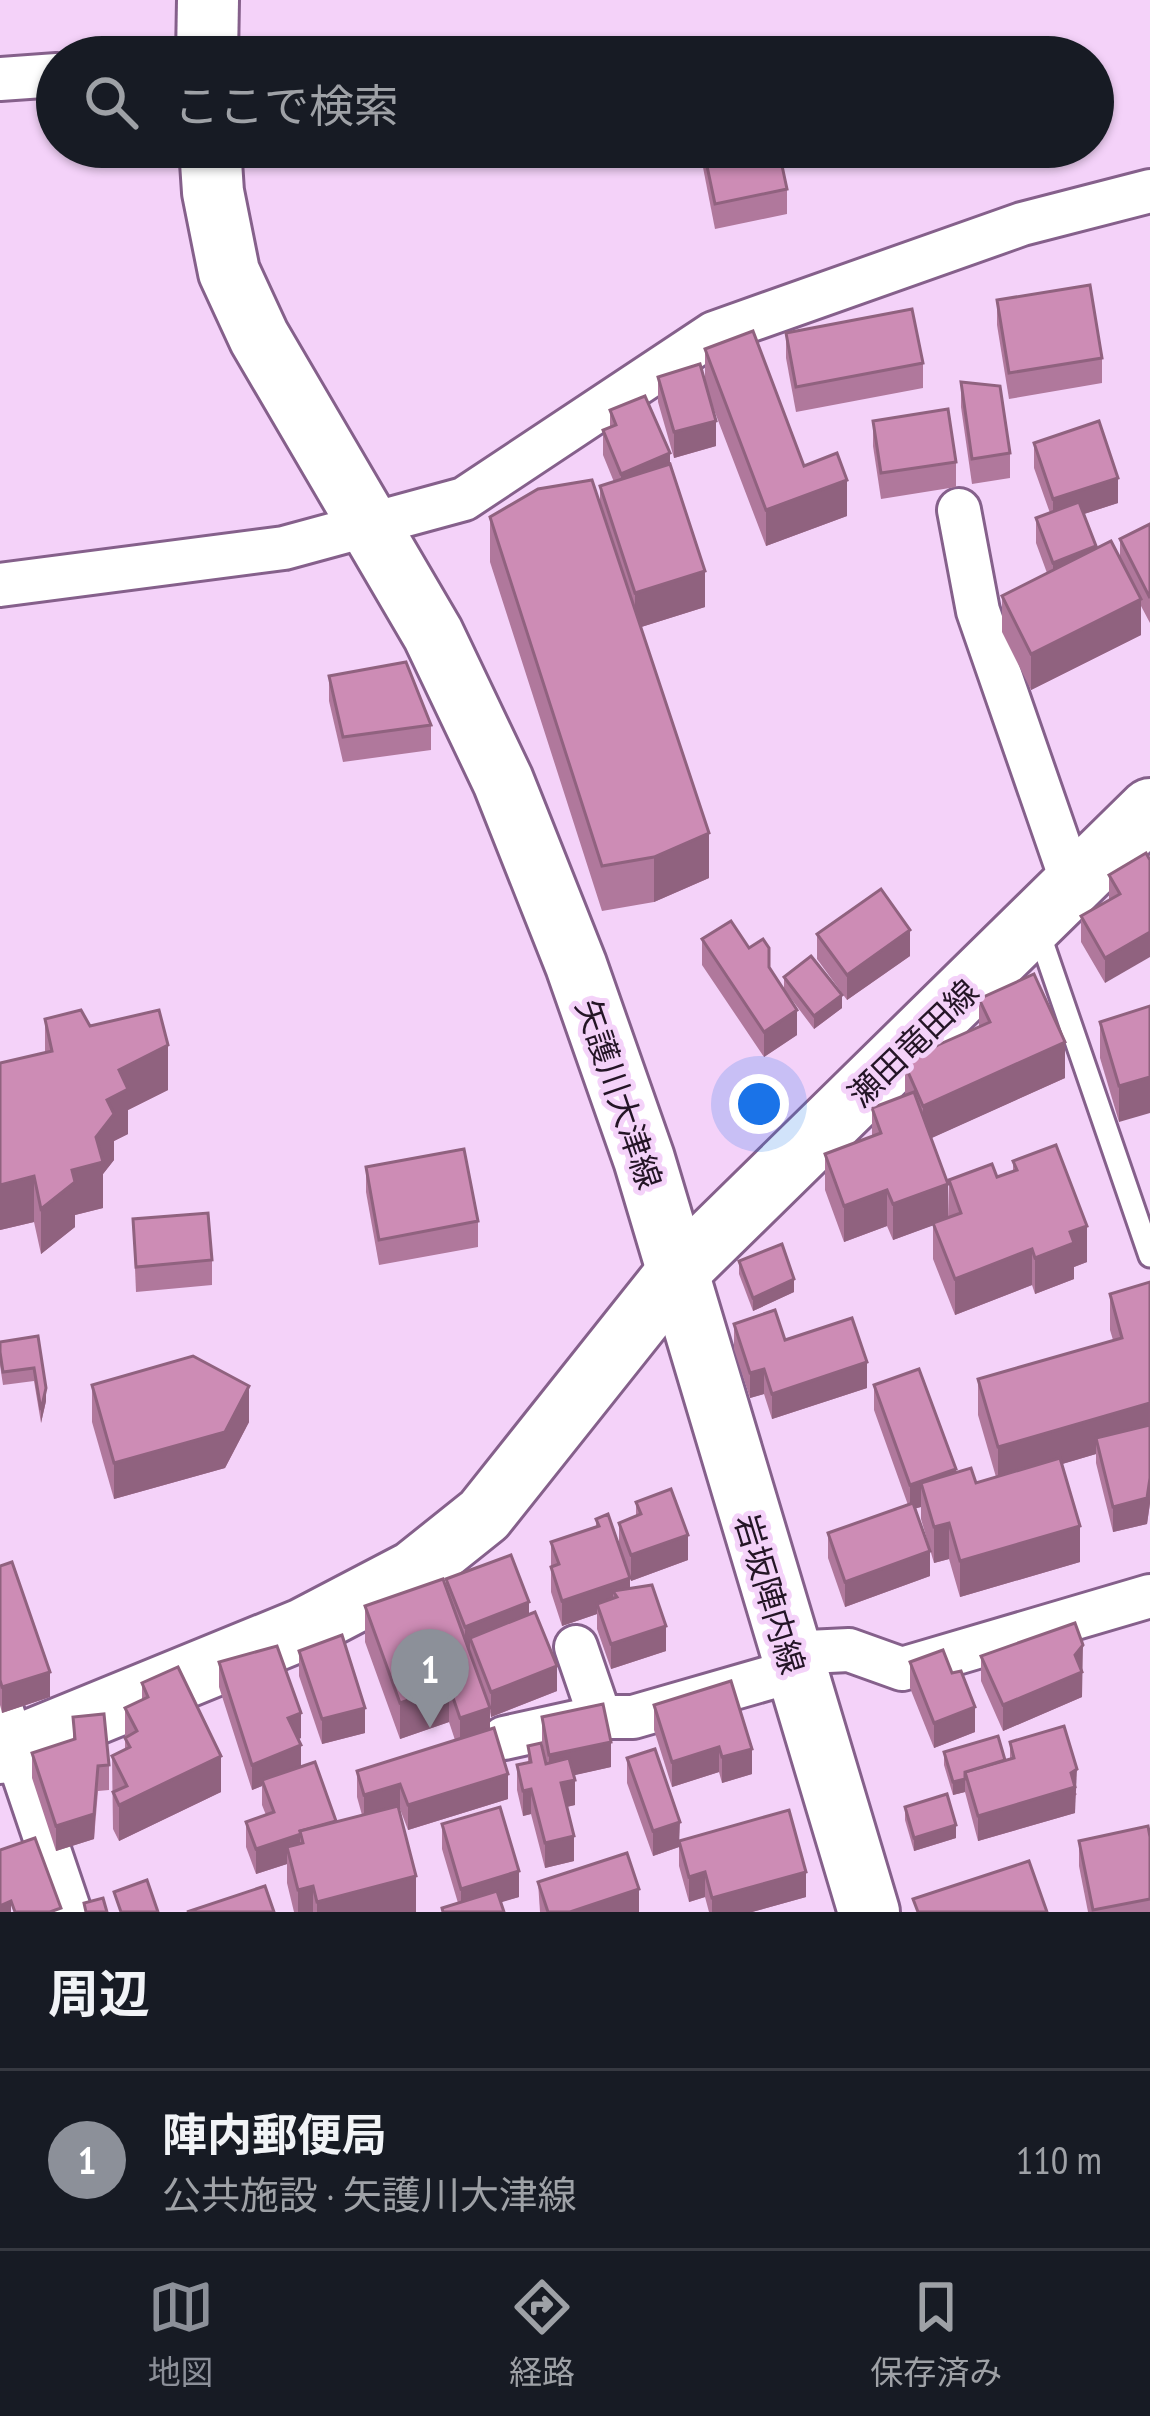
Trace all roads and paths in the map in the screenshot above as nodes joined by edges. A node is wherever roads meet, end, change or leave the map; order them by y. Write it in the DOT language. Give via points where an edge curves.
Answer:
graph roads {
  1 [pos="208,0"];
  2 [pos="207,36"];
  3 [pos="36,77"];
  4 [pos="0,80"];
  5 [pos="211,168"];
  6 [pos="1150,190"];
  7 [pos="959,510"];
  8 [pos="375,526"];
  9 [pos="0,585"];
  10 [pos="1150,809"];
  11 [pos="1055,904"];
  12 [pos="1150,1256"];
  13 [pos="675,1275"];
  14 [pos="1150,1596"];
  15 [pos="576,1647"];
  16 [pos="790,1662"];
  17 [pos="600,1717"];
  18 [pos="4,1734"];
  19 [pos="504,1738"];
  20 [pos="70,1912"];
  21 [pos="869,1912"];
  1 -- 2 [label="main road"];
  3 -- 4 [label="street"];
  5 -- 8 [label="main road, 矢護川大津線" via="230,272 259,338"];
  6 -- 8 [label="street" via="1022,224 713,333 464,499"];
  7 -- 11 [label="street"];
  8 -- 9 [label="street" via="284,548"];
  8 -- 13 [label="main road, 矢護川大津線" via="503,781 644,1159"];
  10 -- 11 [label="main road, 瀬田竜田線"];
  11 -- 12 [label="lane"];
  11 -- 13 [label="main road, 瀬田竜田線"];
  13 -- 16 [label="main road, 岩坂陣内線"];
  13 -- 18 [label="main road" via="484,1515 414,1571 303,1628"];
  14 -- 16 [label="street" via="902,1669 849,1650"];
  15 -- 17 [label="street"];
  16 -- 17 [label="street" via="633,1717"];
  16 -- 21 [label="main road, 岩坂陣内線"];
  17 -- 19 [label="street"];
  18 -- 20 [label="street"];
}
